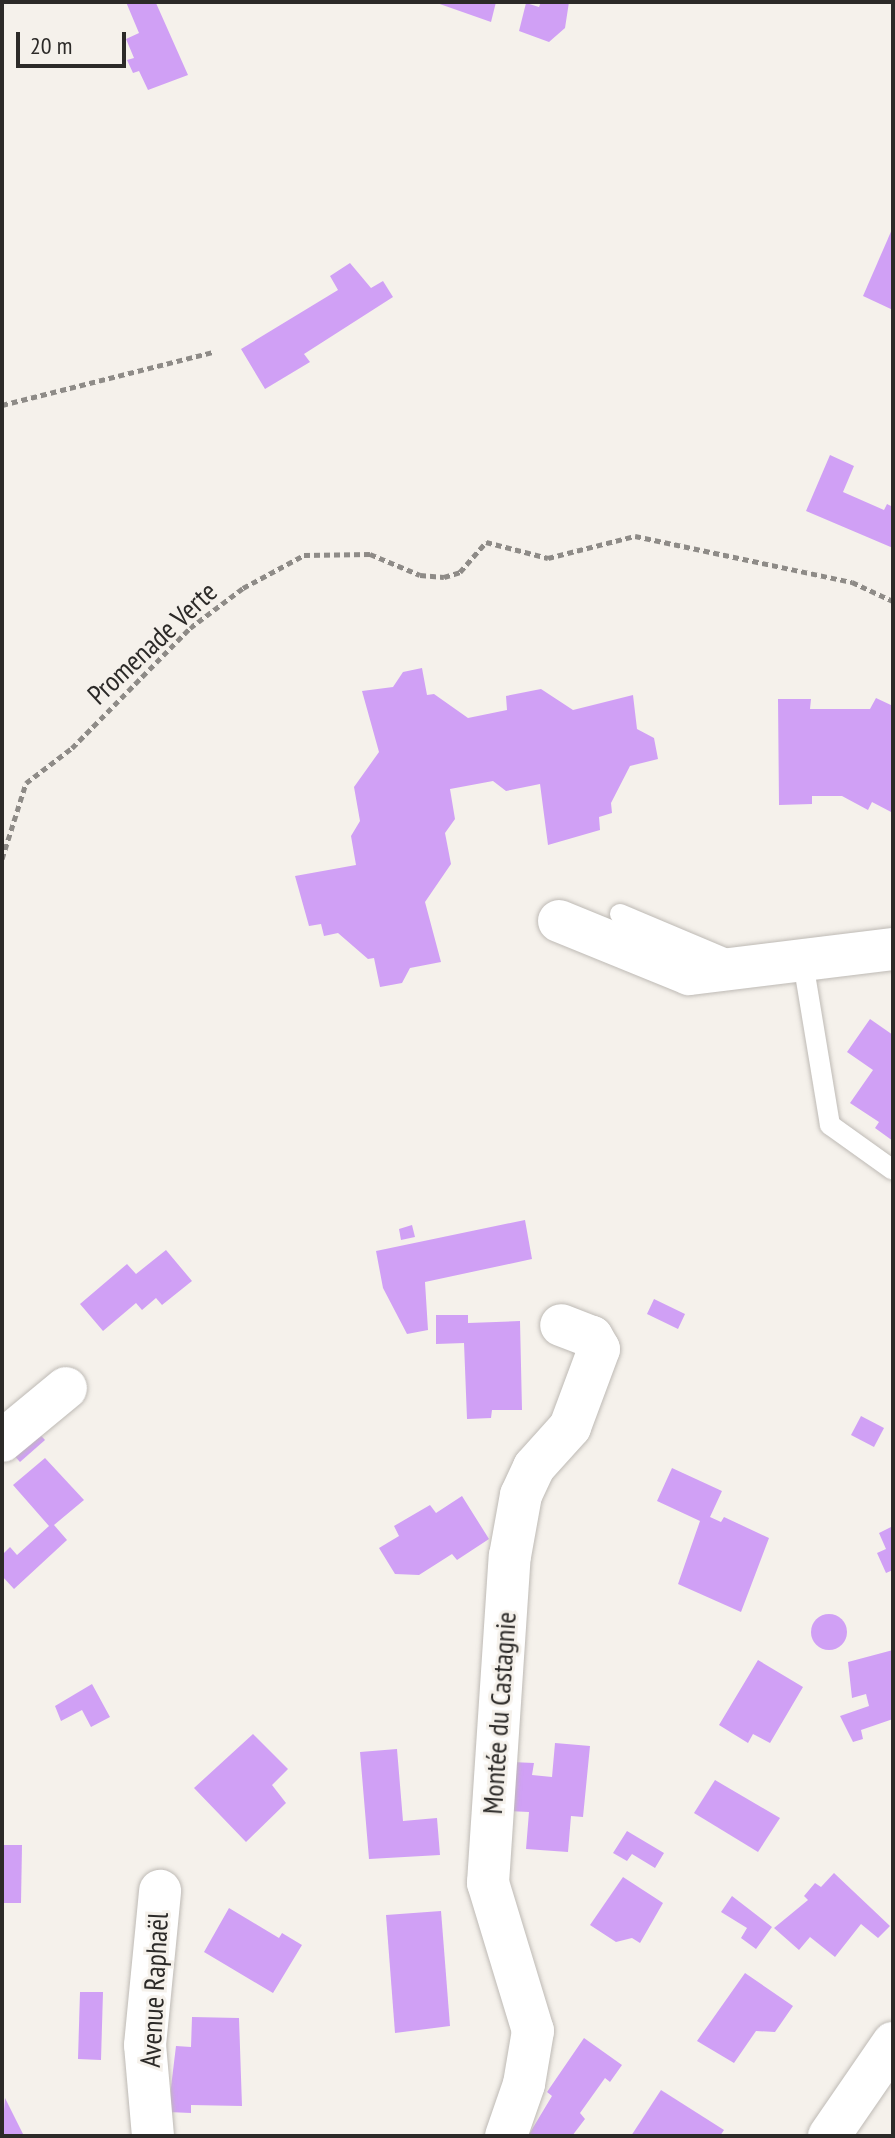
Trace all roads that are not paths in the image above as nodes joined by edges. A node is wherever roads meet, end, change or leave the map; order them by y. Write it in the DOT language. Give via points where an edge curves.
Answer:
graph roads {
  1 [pos="620,914"];
  2 [pos="559,921"];
  3 [pos="893,949"];
  4 [pos="803,962"];
  5 [pos="750,969"];
  6 [pos="893,1170"];
  7 [pos="561,1325"];
  8 [pos="66,1388"];
  9 [pos="2,1441"];
  10 [pos="160,1891"];
  11 [pos="893,2043"];
  12 [pos="153,2136"];
  13 [pos="506,2136"];
  14 [pos="829,2136"];
  1 -- 5 [label="lane"];
  2 -- 5 [label="street" via="689,974"];
  3 -- 4 [label="street"];
  4 -- 5 [label="street"];
  4 -- 6 [label="lane" via="830,1125"];
  7 -- 13 [label="street, Montée du Castagnie" via="592,1337 599,1349 570,1427 534,1467 521,1495 510,1556 488,1883 533,2031 524,2084"];
  8 -- 9 [label="street"];
  10 -- 12 [label="street, Avenue Raphaël" via="145,2045"];
  11 -- 14 [label="street"];
}
